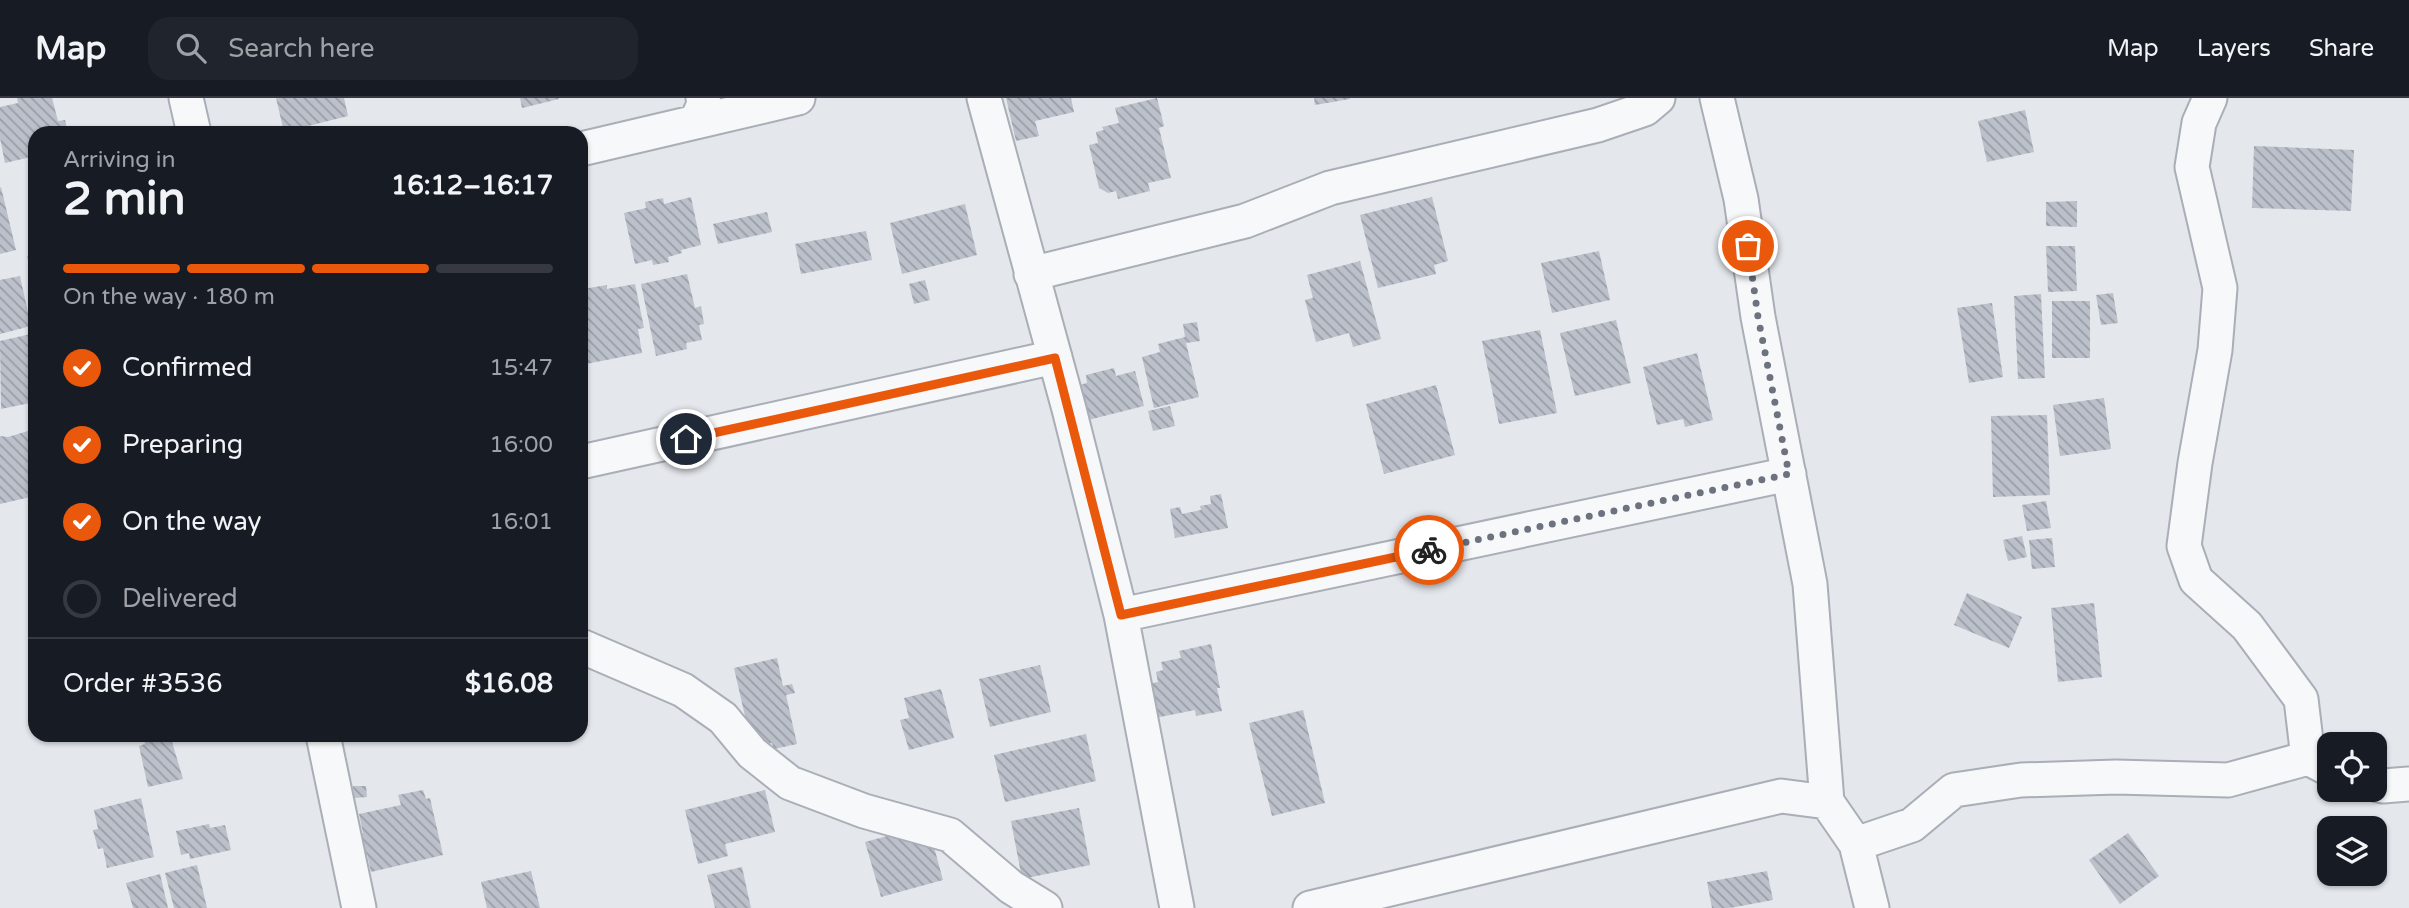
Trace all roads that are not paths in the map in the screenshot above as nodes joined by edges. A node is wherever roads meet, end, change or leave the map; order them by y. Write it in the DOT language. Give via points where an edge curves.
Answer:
graph roads {
  1 [pos="186,98"];
  2 [pos="798,98"];
  3 [pos="984,98"];
  4 [pos="1658,98"];
  5 [pos="1717,98"];
  6 [pos="2210,98"];
  7 [pos="699,110"];
  8 [pos="192,126"];
  9 [pos="588,147"];
  10 [pos="1031,274"];
  11 [pos="1055,358"];
  12 [pos="588,460"];
  13 [pos="1789,474"];
  14 [pos="1121,615"];
  15 [pos="588,649"];
  16 [pos="324,742"];
  17 [pos="2317,757"];
  18 [pos="2317,764"];
  19 [pos="2409,783"];
  20 [pos="2387,786"];
  21 [pos="1827,802"];
  22 [pos="1856,844"];
  23 [pos="359,908"];
  24 [pos="1045,908"];
  25 [pos="1177,908"];
  26 [pos="1311,908"];
  27 [pos="1872,908"];
  1 -- 8 [label="street"];
  2 -- 7 [label="street"];
  3 -- 10 [label="street"];
  4 -- 10 [label="street" via="1645,109 1598,125 1330,188 1245,221"];
  5 -- 13 [label="street" via="1741,199 1758,317"];
  6 -- 17 [label="street" via="2199,122 2192,167 2220,288 2216,350 2184,546 2196,580 2247,626 2301,699"];
  7 -- 9 [label="street"];
  10 -- 11 [label="street"];
  11 -- 12 [label="street"];
  11 -- 14 [label="street"];
  13 -- 14 [label="street"];
  13 -- 21 [label="street" via="1810,584"];
  14 -- 25 [label="street"];
  15 -- 24 [label="street" via="683,690 723,718 752,753 790,783 864,811 950,835 1011,887"];
  16 -- 23 [label="street"];
  18 -- 22 [label="street" via="2228,780 2021,780 1954,790 1912,825"];
  19 -- 20 [label="street"];
  21 -- 22 [label="street"];
  21 -- 26 [label="street" via="1781,796"];
  22 -- 27 [label="street"];
}
